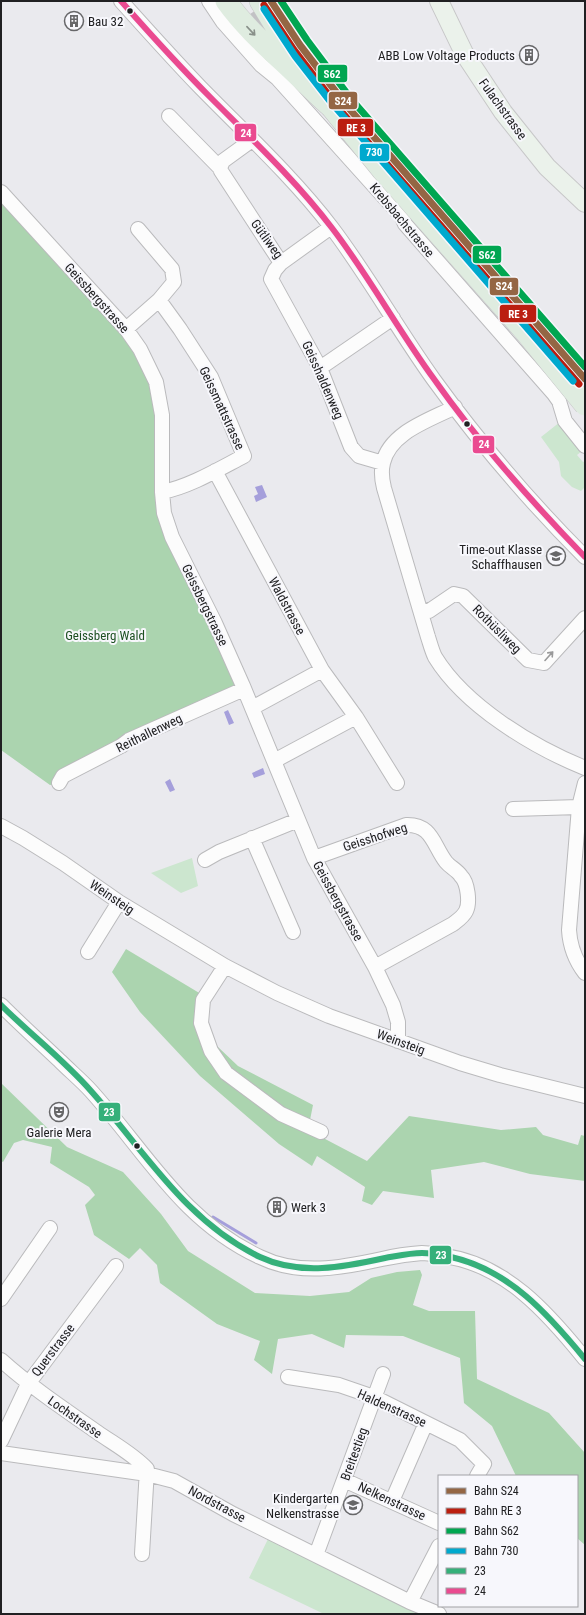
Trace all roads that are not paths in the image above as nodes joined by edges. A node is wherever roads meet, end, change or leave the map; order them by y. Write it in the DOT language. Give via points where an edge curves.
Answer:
graph roads {
  1 [pos="121,1"];
  2 [pos="260,1"];
  3 [pos="439,1"];
  4 [pos="215,2"];
  5 [pos="331,107"];
  6 [pos="169,116"];
  7 [pos="252,140"];
  8 [pos="220,168"];
  9 [pos="1,192"];
  10 [pos="585,203"];
  11 [pos="331,227"];
  12 [pos="138,229"];
  13 [pos="281,263"];
  14 [pos="159,300"];
  15 [pos="393,318"];
  16 [pos="126,329"];
  17 [pos="320,368"];
  18 [pos="585,404"];
  19 [pos="455,407"];
  20 [pos="585,446"];
  21 [pos="382,463"];
  22 [pos="215,471"];
  23 [pos="162,492"];
  24 [pos="585,557"];
  25 [pos="420,609"];
  26 [pos="585,618"];
  27 [pos="322,670"];
  28 [pos="244,689"];
  29 [pos="252,708"];
  30 [pos="356,717"];
  31 [pos="274,761"];
  32 [pos="585,768"];
  33 [pos="58,783"];
  34 [pos="397,783"];
  35 [pos="585,783"];
  36 [pos="579,807"];
  37 [pos="513,809"];
  38 [pos="298,820"];
  39 [pos="1,826"];
  40 [pos="252,838"];
  41 [pos="314,858"];
  42 [pos="205,860"];
  43 [pos="119,902"];
  44 [pos="293,932"];
  45 [pos="88,952"];
  46 [pos="225,966"];
  47 [pos="375,967"];
  48 [pos="585,973"];
  49 [pos="1,1005"];
  50 [pos="398,1041"];
  51 [pos="585,1096"];
  52 [pos="321,1132"];
  53 [pos="50,1228"];
  54 [pos="116,1266"];
  55 [pos="1,1298"];
  56 [pos="585,1359"];
  57 [pos="1,1360"];
  58 [pos="382,1374"];
  59 [pos="288,1377"];
  60 [pos="28,1384"];
  61 [pos="374,1398"];
  62 [pos="426,1423"];
  63 [pos="1,1441"];
  64 [pos="1,1453"];
  65 [pos="480,1470"];
  66 [pos="147,1474"];
  67 [pos="344,1480"];
  68 [pos="392,1501"];
  69 [pos="438,1523"];
  70 [pos="438,1548"];
  71 [pos="142,1554"];
  72 [pos="316,1555"];
  73 [pos="410,1602"];
  74 [pos="439,1614"];
  1 -- 7 [label="street"];
  2 -- 5 [label="highway"];
  3 -- 10 [label="main road, Fulachstrasse" via="464,53 503,112 548,167"];
  4 -- 5 [label="highway, one-way" via="235,14 261,42"];
  4 -- 20 [label="street, Krebsbachstrasse" via="223,22 395,209 405,224 559,400 565,421"];
  5 -- 18 [label="highway, bridge" via="382,170 504,307"];
  6 -- 8 [label="street, Gütliweg"];
  7 -- 8 [label="street" via="223,161"];
  7 -- 11 [label="street" via="280,167"];
  8 -- 13 [label="street, Gütliweg"];
  9 -- 16 [label="street, Geissbergstrasse"];
  11 -- 13 [label="street, Gütliweg"];
  11 -- 15 [label="street"];
  12 -- 14 [label="street" via="172,269 174,282"];
  13 -- 17 [label="street, Geisshaldenweg" via="271,279"];
  14 -- 16 [label="street"];
  14 -- 22 [label="street, Geissmattstrasse" via="210,377 244,456"];
  15 -- 17 [label="street"];
  15 -- 19 [label="street"];
  16 -- 23 [label="street, Geissbergstrasse" via="140,349 156,382 162,415"];
  17 -- 21 [label="street, Geisshaldenweg" via="351,447 359,456"];
  19 -- 21 [label="street" via="404,434 389,450"];
  19 -- 24 [label="street" via="521,488"];
  21 -- 25 [label="street" via="384,488"];
  22 -- 23 [label="street"];
  22 -- 27 [label="street, Waldstrasse"];
  23 -- 28 [label="street, Geissbergstrasse" via="164,513 172,537 215,623"];
  25 -- 26 [label="street, Rothüsliweg, one-way" via="429,611 454,594 463,596 528,660 544,663"];
  25 -- 32 [label="street" via="434,655 455,684 491,715 524,738 560,758"];
  27 -- 29 [label="street"];
  27 -- 30 [label="street, Waldstrasse"];
  28 -- 29 [label="street, Geissbergstrasse"];
  28 -- 33 [label="street, Reithallenweg" via="129,740 63,776"];
  29 -- 31 [label="street, Geissbergstrasse"];
  30 -- 31 [label="street"];
  30 -- 34 [label="street, Waldstrasse"];
  31 -- 38 [label="street, Geissbergstrasse"];
  35 -- 36 [label="street"];
  36 -- 37 [label="street"];
  36 -- 48 [label="street" via="569,930 570,944 576,962"];
  38 -- 40 [label="street"];
  38 -- 41 [label="street, Geissbergstrasse"];
  39 -- 43 [label="street, Weinsteig" via="63,863"];
  40 -- 42 [label="street"];
  40 -- 44 [label="street"];
  41 -- 47 [label="street, Geissbergstrasse"];
  41 -- 47 [label="street, Geisshofweg" via="406,825 413,825 429,834 445,861 463,877 467,910 462,918"];
  43 -- 45 [label="street"];
  43 -- 46 [label="street, Weinsteig"];
  46 -- 50 [label="street, Weinsteig" via="318,1011"];
  46 -- 52 [label="street" via="203,1000 200,1023 211,1051 226,1073 281,1114"];
  47 -- 50 [label="street, Geissbergstrasse" via="393,1005 399,1032"];
  49 -- 56 [label="street" via="91,1091 174,1193 217,1231 245,1250 290,1267 314,1270 348,1267 424,1253 457,1257 505,1279 561,1329"];
  50 -- 51 [label="street, Weinsteig" via="500,1075"];
  53 -- 55 [label="street"];
  54 -- 60 [label="street, Querstrasse"];
  57 -- 60 [label="street, Lochstrasse"];
  58 -- 61 [label="street, Breitestieg"];
  59 -- 61 [label="street, Haldenstrasse" via="339,1385"];
  60 -- 63 [label="street, Querstrasse"];
  60 -- 66 [label="street, Lochstrasse" via="132,1455 147,1469"];
  61 -- 62 [label="street, Haldenstrasse"];
  61 -- 67 [label="street, Breitestieg"];
  62 -- 65 [label="street, Haldenstrasse" via="460,1440"];
  62 -- 68 [label="street"];
  64 -- 66 [label="street, Nordstrasse"];
  66 -- 71 [label="street"];
  66 -- 72 [label="street, Nordstrasse" via="174,1481"];
  67 -- 68 [label="street, Nelkenstrasse"];
  67 -- 72 [label="street, Breitestieg"];
  68 -- 69 [label="street, Nelkenstrasse"];
  70 -- 73 [label="street"];
  72 -- 73 [label="street, Nordstrasse"];
  73 -- 74 [label="street, Nordstrasse"];
}
